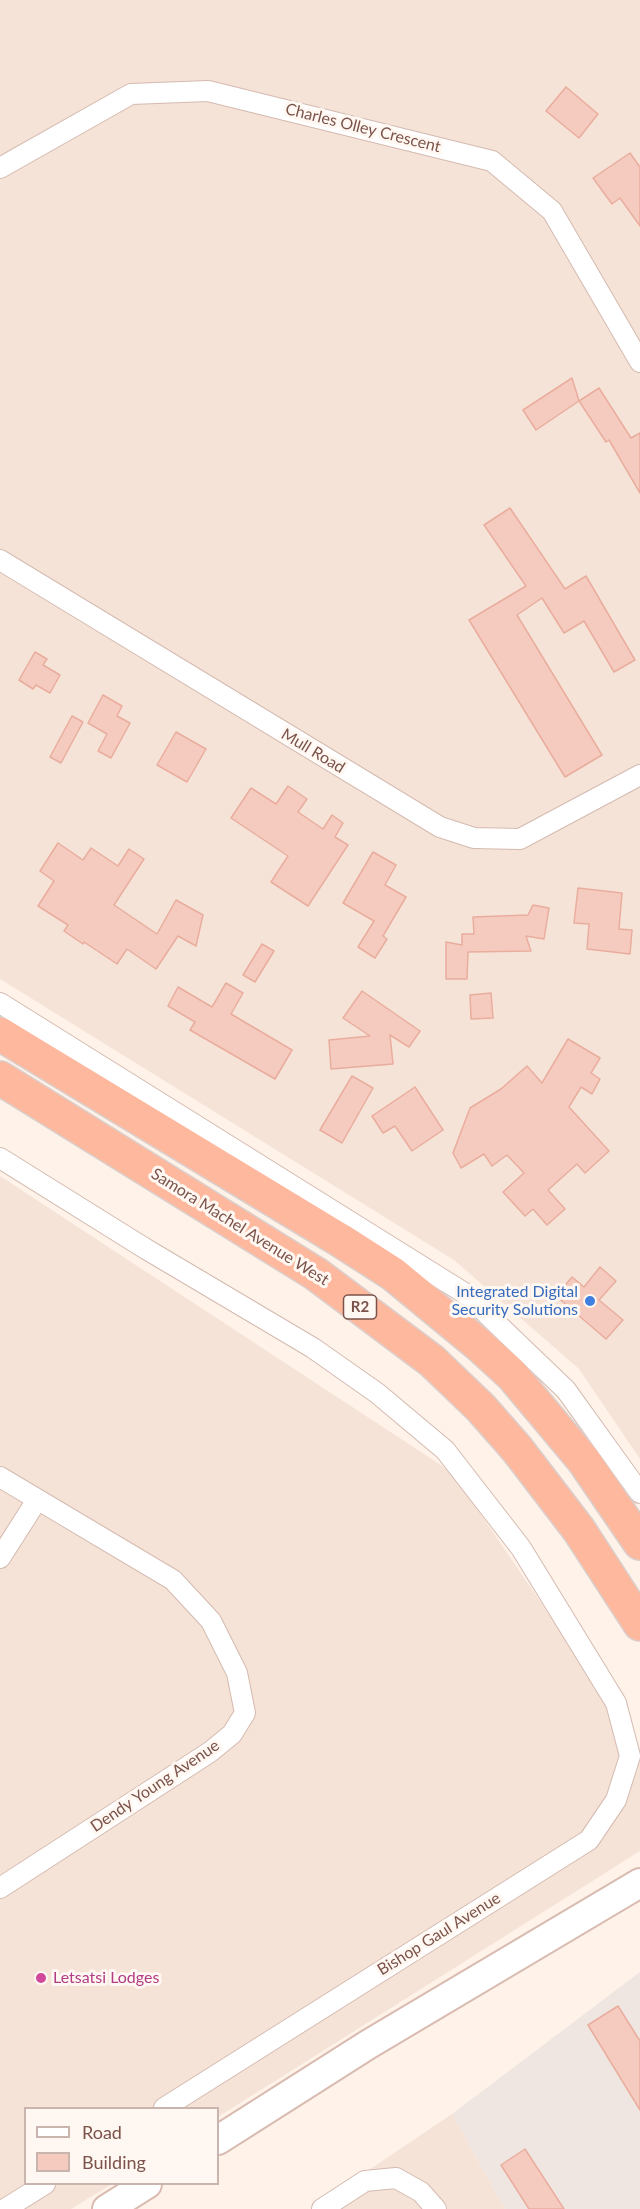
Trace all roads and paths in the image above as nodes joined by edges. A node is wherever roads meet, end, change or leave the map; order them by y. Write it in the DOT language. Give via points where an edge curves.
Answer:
graph roads {
  1 [pos="0,168"];
  2 [pos="640,362"];
  3 [pos="0,560"];
  4 [pos="640,775"];
  5 [pos="0,1003"];
  6 [pos="0,1034"];
  7 [pos="0,1078"];
  8 [pos="0,1158"];
  9 [pos="0,1477"];
  10 [pos="640,1492"];
  11 [pos="37,1500"];
  12 [pos="640,1543"];
  13 [pos="0,1558"];
  14 [pos="640,1624"];
  15 [pos="640,1883"];
  16 [pos="0,1888"];
  17 [pos="167,2107"];
  18 [pos="219,2139"];
  19 [pos="43,2185"];
  20 [pos="145,2185"];
  21 [pos="5,2209"];
  22 [pos="107,2209"];
  23 [pos="321,2209"];
  24 [pos="436,2209"];
  1 -- 2 [label="street, Charles Olley Crescent" via="131,94 208,91 492,161 552,211"];
  3 -- 4 [label="street, Mull Road" via="440,827 474,838 520,839"];
  5 -- 10 [label="street" via="466,1294 566,1390"];
  6 -- 12 [label="highway" via="393,1274 512,1375 584,1461"];
  7 -- 14 [label="highway, Samora Machel Avenue West / R2" via="316,1274 432,1361 517,1449 579,1530"];
  8 -- 17 [label="street, Bishop Gaul Avenue" via="313,1348 377,1393 446,1450 521,1548 616,1703 630,1756 616,1800 589,1840"];
  9 -- 11 [label="street, Dendy Young Avenue"];
  11 -- 13 [label="street"];
  11 -- 16 [label="street, Dendy Young Avenue" via="173,1580 211,1621 237,1673 245,1713 232,1734 210,1752"];
  15 -- 18 [label="main road" via="369,2044"];
  19 -- 21 [label="street"];
  20 -- 22 [label="main road"];
  23 -- 24 [label="street" via="365,2181 396,2178 421,2192"];
}
